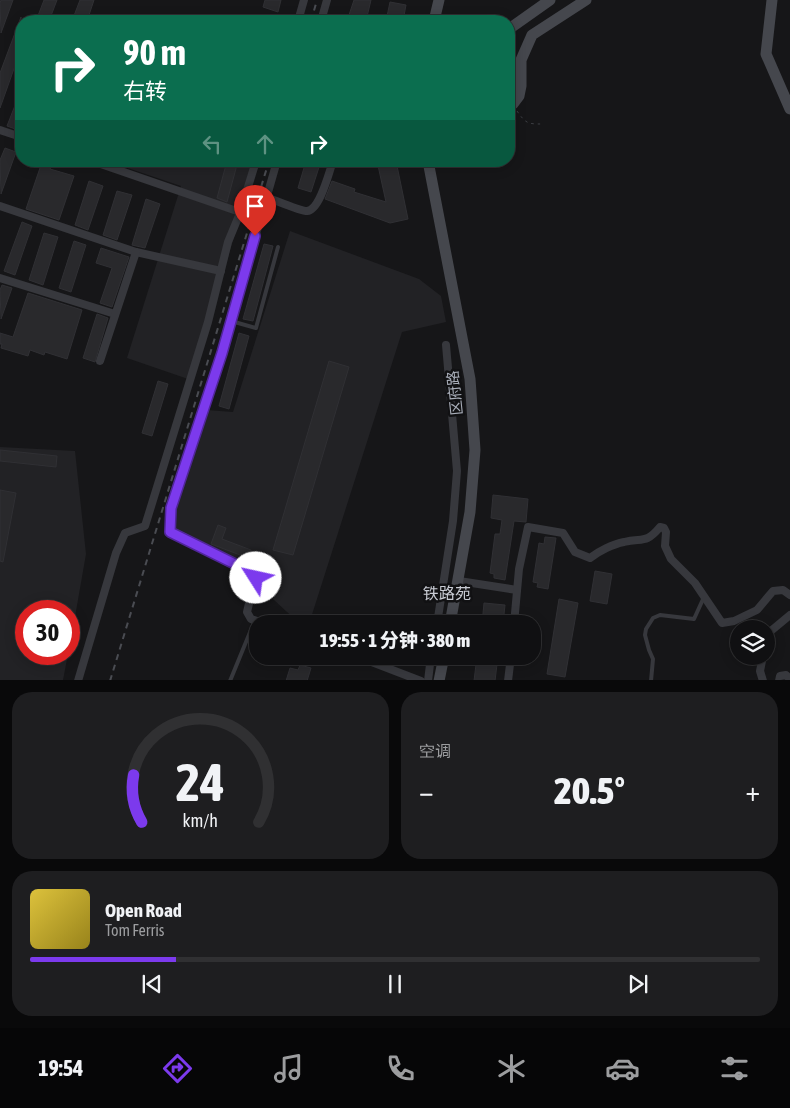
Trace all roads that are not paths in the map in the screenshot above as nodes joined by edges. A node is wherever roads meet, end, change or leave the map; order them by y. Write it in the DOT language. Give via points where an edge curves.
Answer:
graph roads {
  1 [pos="304,0"];
  2 [pos="327,0"];
  3 [pos="439,0"];
  4 [pos="550,0"];
  5 [pos="586,0"];
  6 [pos="772,0"];
  7 [pos="300,15"];
  8 [pos="322,15"];
  9 [pos="435,15"];
  10 [pos="515,25"];
  11 [pos="515,100"];
  12 [pos="790,108"];
  13 [pos="0,130"];
  14 [pos="15,135"];
  15 [pos="109,167"];
  16 [pos="254,167"];
  17 [pos="276,167"];
  18 [pos="331,167"];
  19 [pos="429,167"];
  20 [pos="266,197"];
  21 [pos="0,206"];
  22 [pos="240,212"];
  23 [pos="260,219"];
  24 [pos="278,247"];
  25 [pos="136,252"];
  26 [pos="221,271"];
  27 [pos="0,278"];
  28 [pos="115,314"];
  29 [pos="231,321"];
  30 [pos="446,344"];
  31 [pos="100,361"];
  32 [pos="458,581"];
  33 [pos="517,590"];
  34 [pos="790,595"];
  35 [pos="704,597"];
  36 [pos="438,615"];
  37 [pos="452,615"];
  38 [pos="515,615"];
  39 [pos="790,615"];
  40 [pos="249,616"];
  41 [pos="775,627"];
  42 [pos="249,634"];
  43 [pos="381,665"];
  44 [pos="430,665"];
  45 [pos="442,665"];
  46 [pos="510,665"];
  47 [pos="761,665"];
  48 [pos="789,677"];
  49 [pos="78,680"];
  50 [pos="230,680"];
  51 [pos="422,680"];
  52 [pos="428,680"];
  53 [pos="439,680"];
  54 [pos="508,680"];
  55 [pos="651,680"];
  56 [pos="763,680"];
  57 [pos="779,680"];
  1 -- 7 [label="street"];
  2 -- 8 [label="street"];
  3 -- 9 [label="main road"];
  4 -- 10 [label="main road"];
  5 -- 11 [label="main road" via="532,35 522,60 522,86"];
  6 -- 12 [label="main road" via="766,54"];
  13 -- 14 [label="street"];
  15 -- 22 [label="street"];
  16 -- 22 [label="street"];
  17 -- 20 [label="street"];
  18 -- 20 [label="street" via="314,209 306,211"];
  19 -- 32 [label="main road, 区府路" via="470,379 475,450 470,512"];
  20 -- 23 [label="street"];
  21 -- 25 [label="street"];
  22 -- 23 [label="street"];
  22 -- 26 [label="street"];
  23 -- 29 [label="street"];
  24 -- 29 [label="lane" via="256,328"];
  25 -- 26 [label="street"];
  25 -- 28 [label="street"];
  26 -- 49 [label="street" via="145,526 125,533 116,553"];
  27 -- 28 [label="street"];
  28 -- 31 [label="street"];
  29 -- 40 [label="street" via="171,508 170,532 252,573 256,578 247,612"];
  30 -- 36 [label="street" via="457,471"];
  32 -- 33 [label="street"];
  32 -- 37 [label="main road, 区府路"];
  33 -- 35 [label="street" via="528,527 563,533 575,552 590,558 624,542 648,539 661,527 666,530 665,546 671,559"];
  33 -- 38 [label="street"];
  34 -- 35 [label="street" via="783,590 773,591 757,610 722,623"];
  35 -- 55 [label="lane" via="694,619 660,615 653,618 645,636 653,659"];
  39 -- 41 [label="street"];
  42 -- 50 [label="lane"];
  43 -- 51 [label="street"];
  44 -- 52 [label="street"];
  45 -- 53 [label="main road"];
  46 -- 54 [label="street"];
  47 -- 56 [label="street"];
  48 -- 57 [label="street" via="781,675"];
}
